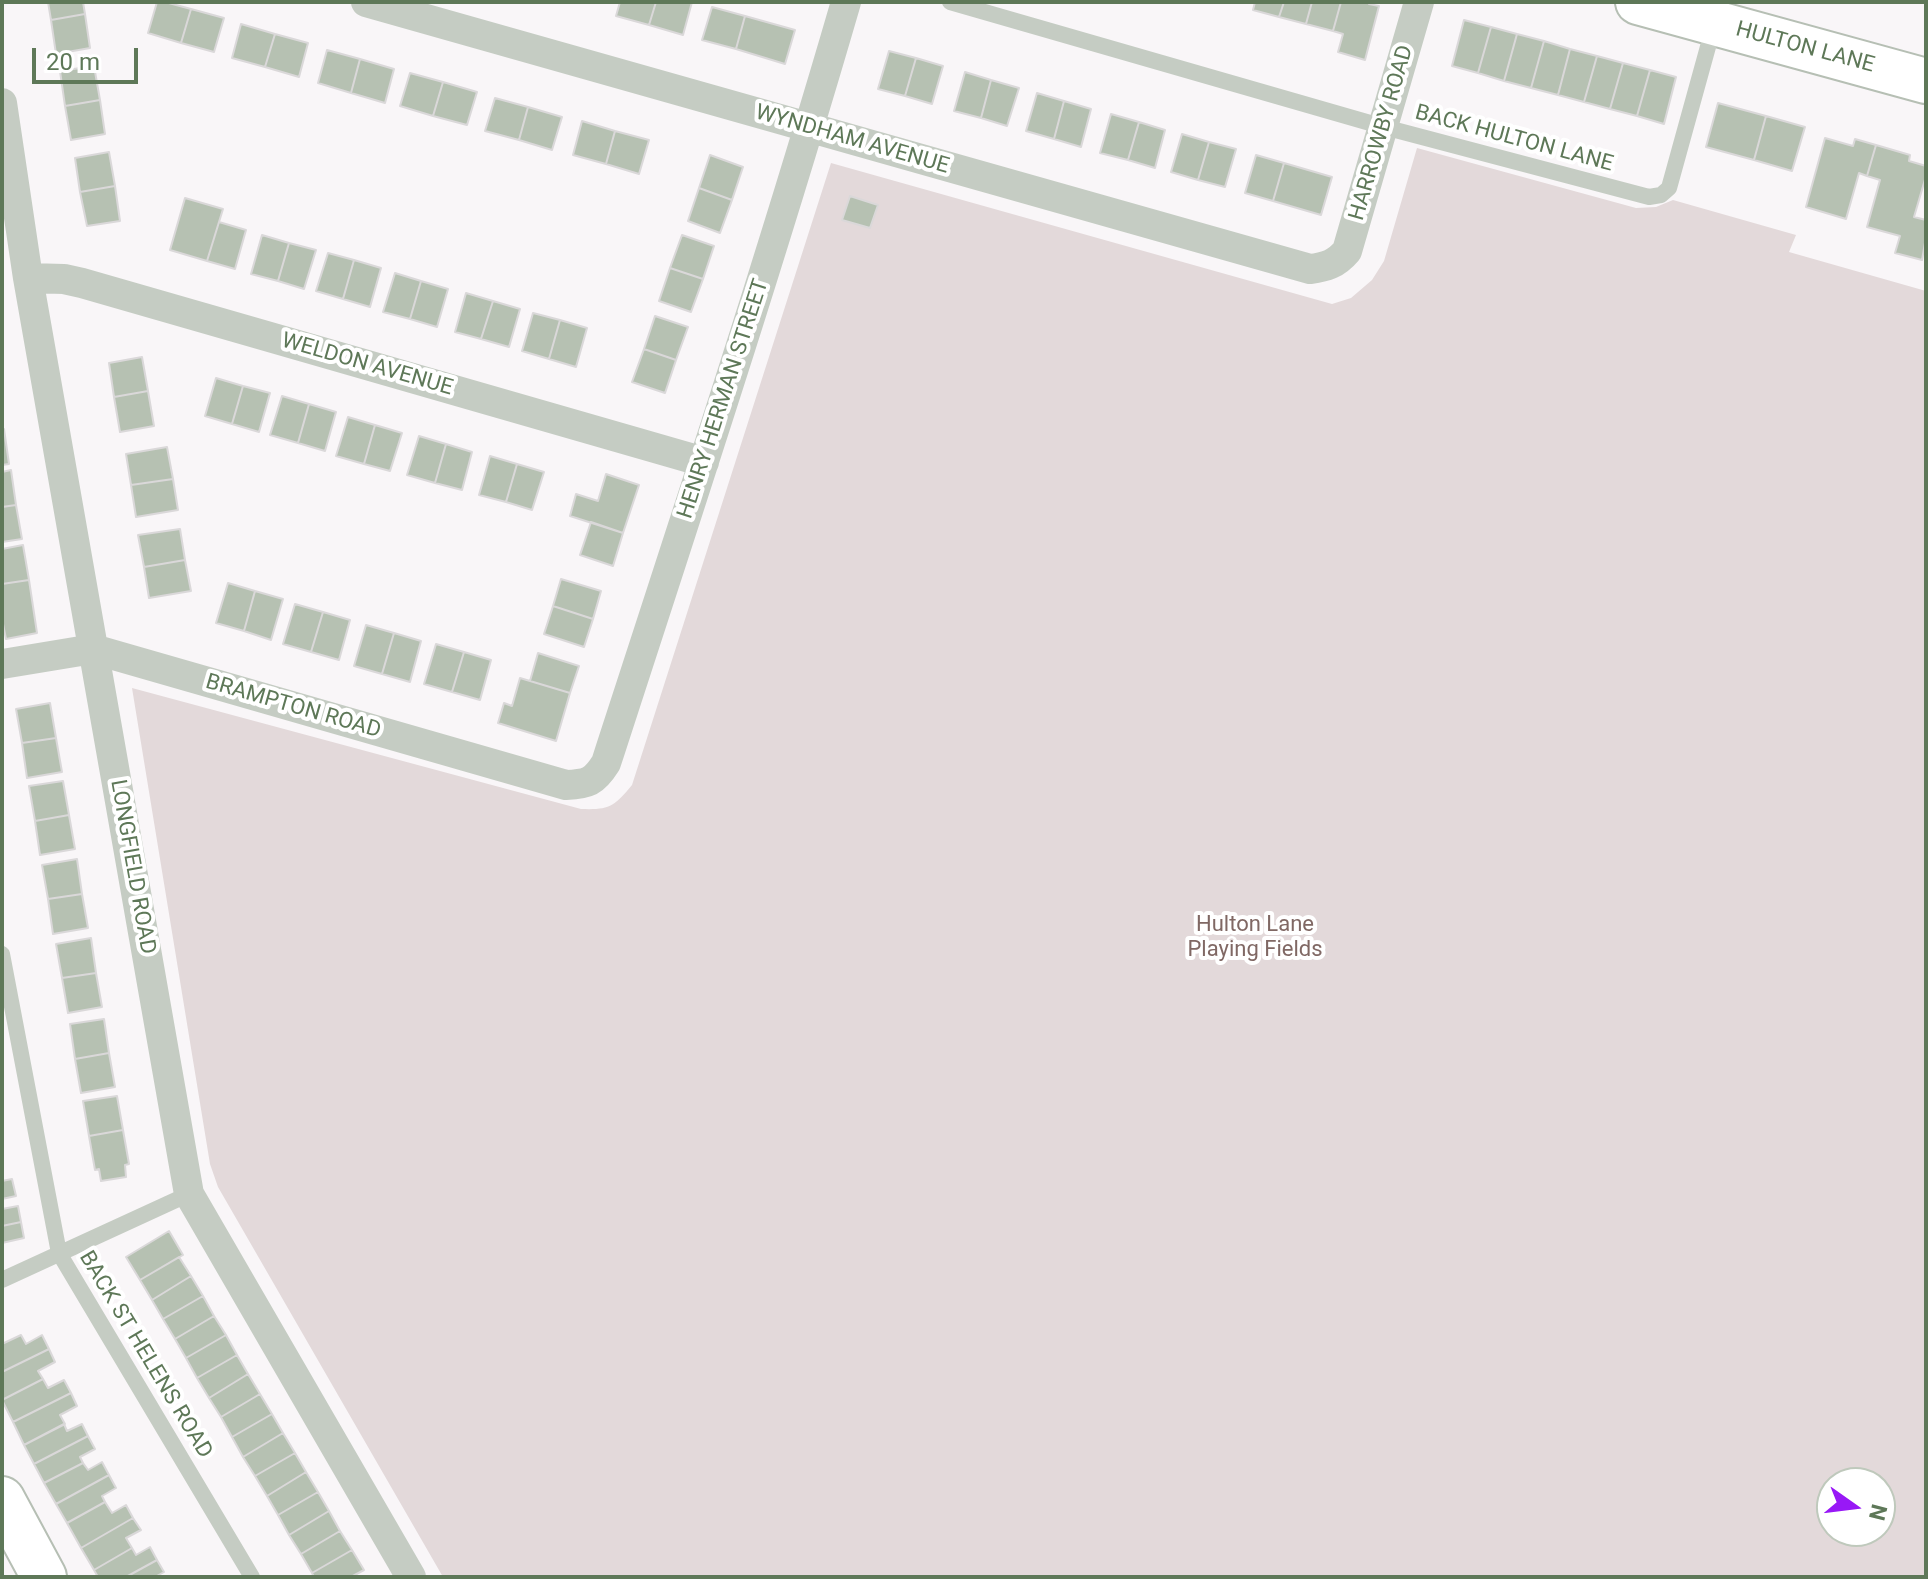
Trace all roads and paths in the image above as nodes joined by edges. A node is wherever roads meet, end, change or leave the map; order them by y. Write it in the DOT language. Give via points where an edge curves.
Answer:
graph roads {
  1 [pos="366,2"];
  2 [pos="846,2"];
  3 [pos="950,2"];
  4 [pos="1419,2"];
  5 [pos="1662,5"];
  6 [pos="1714,23"];
  7 [pos="1926,81"];
  8 [pos="3,117"];
  9 [pos="1384,127"];
  10 [pos="809,128"];
  11 [pos="1339,260"];
  12 [pos="28,278"];
  13 [pos="704,462"];
  14 [pos="93,649"];
  15 [pos="2,664"];
  16 [pos="583,785"];
  17 [pos="2,954"];
  18 [pos="189,1194"];
  19 [pos="59,1253"];
  20 [pos="2,1280"];
  21 [pos="2,1499"];
  22 [pos="44,1577"];
  23 [pos="252,1577"];
  24 [pos="411,1577"];
  1 -- 10 [label="street, WYNDHAM AVENUE"];
  2 -- 10 [label="street, HENRY HERMAN STREET"];
  3 -- 9 [label="lane, BACK HULTON LANE"];
  4 -- 9 [label="street, HARROWBY ROAD"];
  5 -- 6 [label="main road, HULTON LANE"];
  6 -- 7 [label="main road, HULTON LANE"];
  6 -- 9 [label="lane, BACK HULTON LANE" via="1669,188 1661,195 1649,197"];
  8 -- 12 [label="street, LONGFIELD ROAD"];
  9 -- 11 [label="street, HARROWBY ROAD" via="1353,237"];
  10 -- 11 [label="street, WYNDHAM AVENUE" via="1310,269"];
  10 -- 13 [label="street, HENRY HERMAN STREET"];
  12 -- 13 [label="street, WELDON AVENUE" via="82,283"];
  12 -- 14 [label="street, LONGFIELD ROAD"];
  13 -- 16 [label="street, HENRY HERMAN STREET" via="606,763 597,778"];
  14 -- 15 [label="street, BRAMPTON ROAD"];
  14 -- 16 [label="street, BRAMPTON ROAD" via="566,785"];
  14 -- 18 [label="street, LONGFIELD ROAD"];
  17 -- 19 [label="lane, BACK ST HELENS ROAD"];
  18 -- 19 [label="lane"];
  18 -- 24 [label="street, LONGFIELD ROAD"];
  19 -- 20 [label="lane"];
  19 -- 23 [label="lane, BACK ST HELENS ROAD"];
  21 -- 22 [label="main road"];
}
